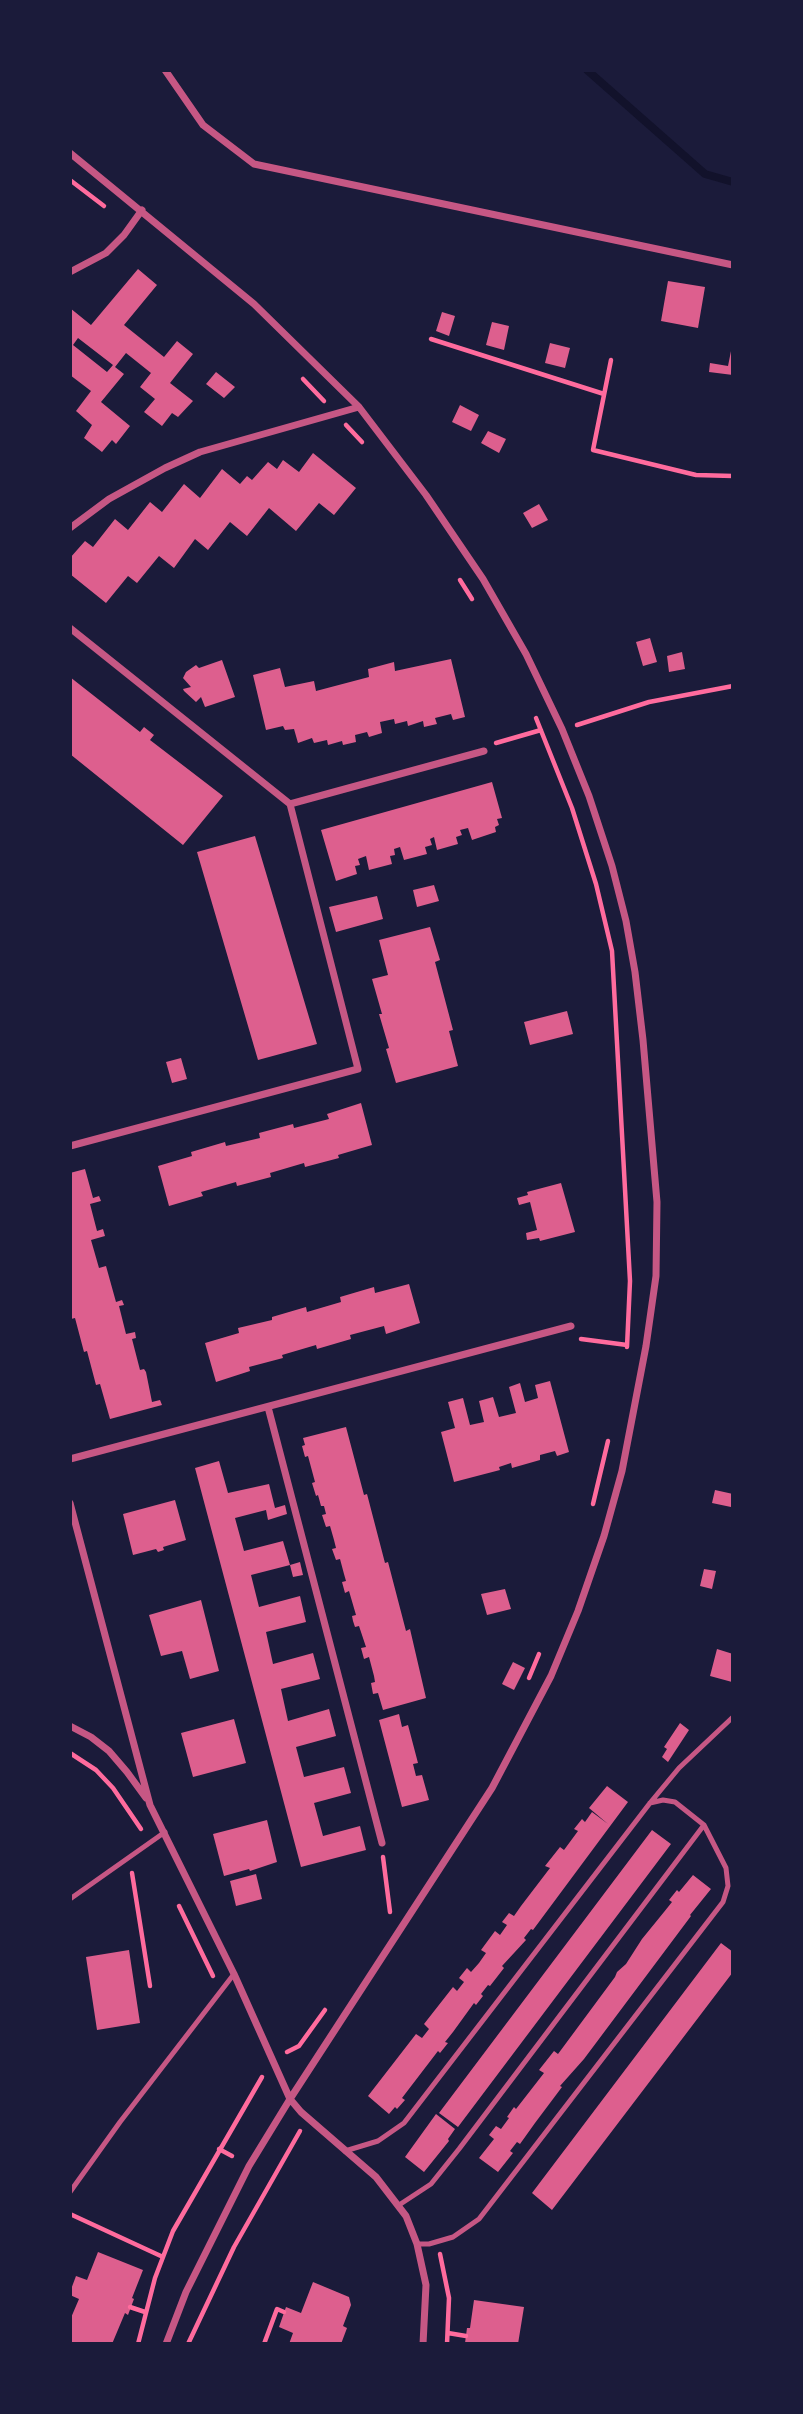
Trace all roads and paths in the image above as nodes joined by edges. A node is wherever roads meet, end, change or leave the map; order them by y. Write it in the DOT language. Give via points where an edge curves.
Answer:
graph roads {
  1 [pos="165,70"];
  2 [pos="70,153"];
  3 [pos="70,180"];
  4 [pos="142,210"];
  5 [pos="130,226"];
  6 [pos="733,265"];
  7 [pos="70,272"];
  8 [pos="431,339"];
  9 [pos="611,360"];
  10 [pos="298,373"];
  11 [pos="604,394"];
  12 [pos="359,407"];
  13 [pos="335,413"];
  14 [pos="366,446"];
  15 [pos="733,476"];
  16 [pos="70,528"];
  17 [pos="454,569"];
  18 [pos="475,603"];
  19 [pos="70,628"];
  20 [pos="733,686"];
  21 [pos="535,717"];
  22 [pos="562,729"];
  23 [pos="541,730"];
  24 [pos="499,741"];
  25 [pos="484,751"];
  26 [pos="290,804"];
  27 [pos="70,1146"];
  28 [pos="571,1326"];
  29 [pos="599,1342"];
  30 [pos="627,1345"];
  31 [pos="625,1358"];
  32 [pos="268,1407"];
  33 [pos="610,1434"];
  34 [pos="70,1459"];
  35 [pos="70,1503"];
  36 [pos="591,1511"];
  37 [pos="540,1652"];
  38 [pos="525,1686"];
  39 [pos="733,1717"];
  40 [pos="70,1726"];
  41 [pos="70,1753"];
  42 [pos="650,1803"];
  43 [pos="150,1805"];
  44 [pos="704,1825"];
  45 [pos="165,1832"];
  46 [pos="148,1843"];
  47 [pos="382,1843"];
  48 [pos="130,1855"];
  49 [pos="70,1899"];
  50 [pos="176,1901"];
  51 [pos="397,1901"];
  52 [pos="390,1912"];
  53 [pos="382,1923"];
  54 [pos="234,1974"];
  55 [pos="150,1986"];
  56 [pos="220,1992"];
  57 [pos="332,2000"];
  58 [pos="273,2058"];
  59 [pos="255,2066"];
  60 [pos="261,2079"];
  61 [pos="290,2099"];
  62 [pos="308,2118"];
  63 [pos="219,2149"];
  64 [pos="345,2151"];
  65 [pos="232,2156"];
  66 [pos="265,2176"];
  67 [pos="272,2180"];
  68 [pos="70,2192"];
  69 [pos="400,2205"];
  70 [pos="70,2214"];
  71 [pos="437,2243"];
  72 [pos="417,2244"];
  73 [pos="163,2258"];
  74 [pos="130,2307"];
  75 [pos="145,2312"];
  76 [pos="284,2312"];
  77 [pos="448,2333"];
  78 [pos="466,2336"];
  79 [pos="138,2344"];
  80 [pos="166,2344"];
  81 [pos="188,2344"];
  82 [pos="264,2344"];
  83 [pos="424,2344"];
  84 [pos="447,2344"];
  1 -- 6 [label="street" via="203,125 254,164"];
  2 -- 4 [label="street"];
  3 -- 5 [label="path"];
  4 -- 5 [label="street"];
  4 -- 12 [label="street" via="254,304"];
  5 -- 7 [label="street" via="106,253"];
  8 -- 11 [label="path"];
  9 -- 11 [label="path"];
  10 -- 13 [label="path"];
  11 -- 15 [label="path" via="593,450 696,475"];
  12 -- 13 [label="street"];
  12 -- 22 [label="street" via="483,579"];
  13 -- 14 [label="path"];
  13 -- 16 [label="street" via="200,452 109,499"];
  17 -- 18 [label="path"];
  19 -- 26 [label="street"];
  20 -- 22 [label="path" via="649,702"];
  21 -- 23 [label="path"];
  22 -- 61 [label="street" via="612,866 631,947 641,1026 658,1238 635,1409 604,1536 578,1611 539,1699 485,1799"];
  23 -- 24 [label="path"];
  23 -- 30 [label="path" via="572,808 612,951 630,1281"];
  25 -- 26 [label="street"];
  26 -- 27 [label="street" via="358,1069"];
  28 -- 32 [label="street"];
  29 -- 30 [label="path"];
  30 -- 31 [label="path"];
  32 -- 34 [label="street"];
  32 -- 47 [label="street"];
  33 -- 36 [label="path"];
  35 -- 43 [label="street"];
  37 -- 38 [label="path"];
  39 -- 42 [label="lane"];
  40 -- 43 [label="street" via="109,1751"];
  41 -- 46 [label="path" via="113,1788"];
  42 -- 44 [label="lane" via="675,1802"];
  42 -- 64 [label="lane" via="404,2123 379,2141"];
  43 -- 45 [label="street"];
  44 -- 69 [label="lane" via="452,2158 430,2184"];
  44 -- 71 [label="lane" via="726,1868 728,1886 723,1902 495,2200 468,2229"];
  45 -- 46 [label="lane"];
  45 -- 54 [label="street"];
  46 -- 48 [label="lane"];
  47 -- 52 [label="path"];
  48 -- 49 [label="lane"];
  48 -- 55 [label="path"];
  50 -- 56 [label="path"];
  51 -- 52 [label="path"];
  52 -- 53 [label="path"];
  54 -- 56 [label="lane"];
  54 -- 58 [label="street"];
  56 -- 68 [label="lane"];
  57 -- 58 [label="path" via="299,2046"];
  58 -- 60 [label="path"];
  58 -- 61 [label="street"];
  59 -- 60 [label="path"];
  60 -- 63 [label="path"];
  61 -- 62 [label="street"];
  61 -- 80 [label="street" via="207,2247"];
  62 -- 64 [label="street"];
  62 -- 67 [label="path"];
  63 -- 65 [label="path"];
  63 -- 73 [label="path"];
  64 -- 69 [label="street"];
  66 -- 67 [label="path"];
  67 -- 81 [label="path"];
  69 -- 72 [label="street"];
  70 -- 73 [label="path"];
  71 -- 72 [label="lane"];
  71 -- 77 [label="path" via="449,2298"];
  72 -- 83 [label="street" via="426,2285"];
  73 -- 75 [label="path"];
  74 -- 75 [label="path"];
  75 -- 79 [label="path"];
  76 -- 82 [label="path" via="277,2309"];
  77 -- 78 [label="path"];
  77 -- 84 [label="path"];
}
